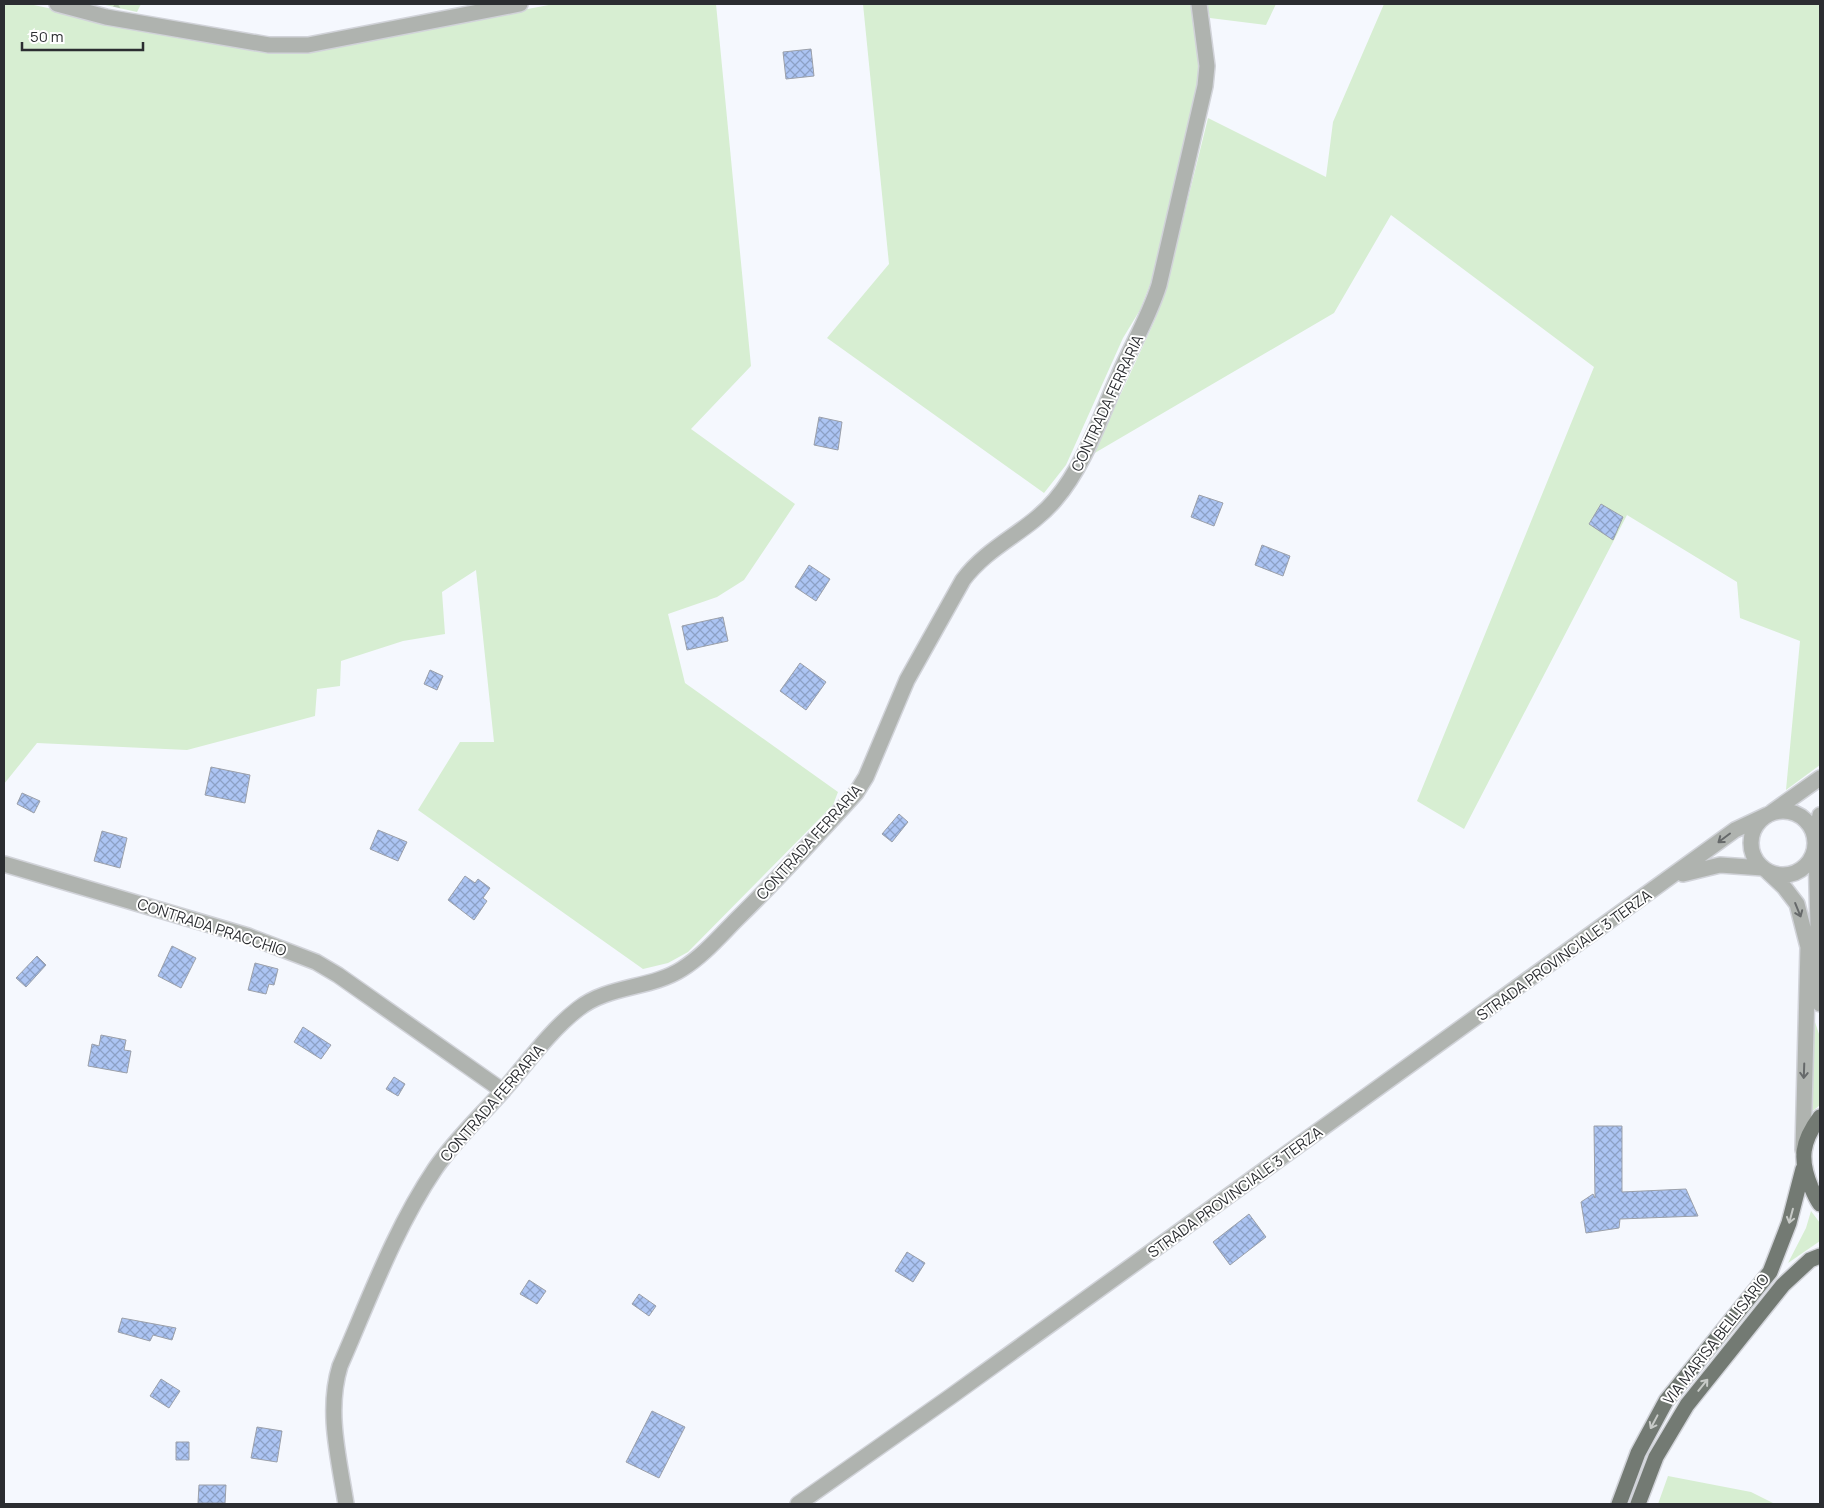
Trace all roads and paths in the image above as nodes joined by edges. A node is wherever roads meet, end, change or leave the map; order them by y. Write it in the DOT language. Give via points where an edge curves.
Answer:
graph roads {
  1 [pos="57,4"];
  2 [pos="520,4"];
  3 [pos="1199,4"];
  4 [pos="1820,778"];
  5 [pos="1769,814"];
  6 [pos="1820,815"];
  7 [pos="1815,841"];
  8 [pos="4,864"];
  9 [pos="1766,870"];
  10 [pos="1672,878"];
  11 [pos="1820,1004"];
  12 [pos="503,1091"];
  13 [pos="1820,1117"];
  14 [pos="1803,1151"];
  15 [pos="1803,1169"];
  16 [pos="1820,1204"];
  17 [pos="1820,1256"];
  18 [pos="346,1504"];
  19 [pos="798,1504"];
  20 [pos="1619,1504"];
  21 [pos="1638,1504"];
  1 -- 2 [label="street" via="269,45 308,45"];
  3 -- 12 [label="street, CONTRADA FERRARIA" via="1207,66 1205,86 1159,285 1149,314 1081,462 1040,516 991,550 969,572 906,680 866,778 777,880 682,970 665,978 621,989 580,1007"];
  4 -- 5 [label="street"];
  5 -- 7 [label="street" via="1792,812 1802,816 1809,824"];
  5 -- 9 [label="street" via="1757,823 1751,841 1754,859"];
  5 -- 10 [label="street, one-way" via="1735,830"];
  6 -- 7 [label="street"];
  7 -- 9 [label="street" via="1813,854 1800,870 1790,874"];
  7 -- 11 [label="street"];
  8 -- 12 [label="street, CONTRADA PRACCHIO" via="248,936 316,962"];
  9 -- 10 [label="street" via="1720,865 1695,869"];
  9 -- 14 [label="street, one-way" via="1797,904 1808,947"];
  10 -- 19 [label="street, STRADA PROVINCIALE 3 TERZA"];
  12 -- 18 [label="street, CONTRADA FERRARIA" via="459,1137 420,1193 399,1230 340,1366 332,1402"];
  13 -- 14 [label="main road"];
  14 -- 15 [label="main road"];
  15 -- 16 [label="main road"];
  15 -- 20 [label="main road, VIA MARISA BELLISARIO, one-way" via="1789,1223 1770,1272 1666,1401 1638,1453"];
  21 -- 17 [label="main road, VIA MARISA BELLISARIO, one-way" via="1656,1457 1687,1405 1783,1285 1810,1260"];
}
